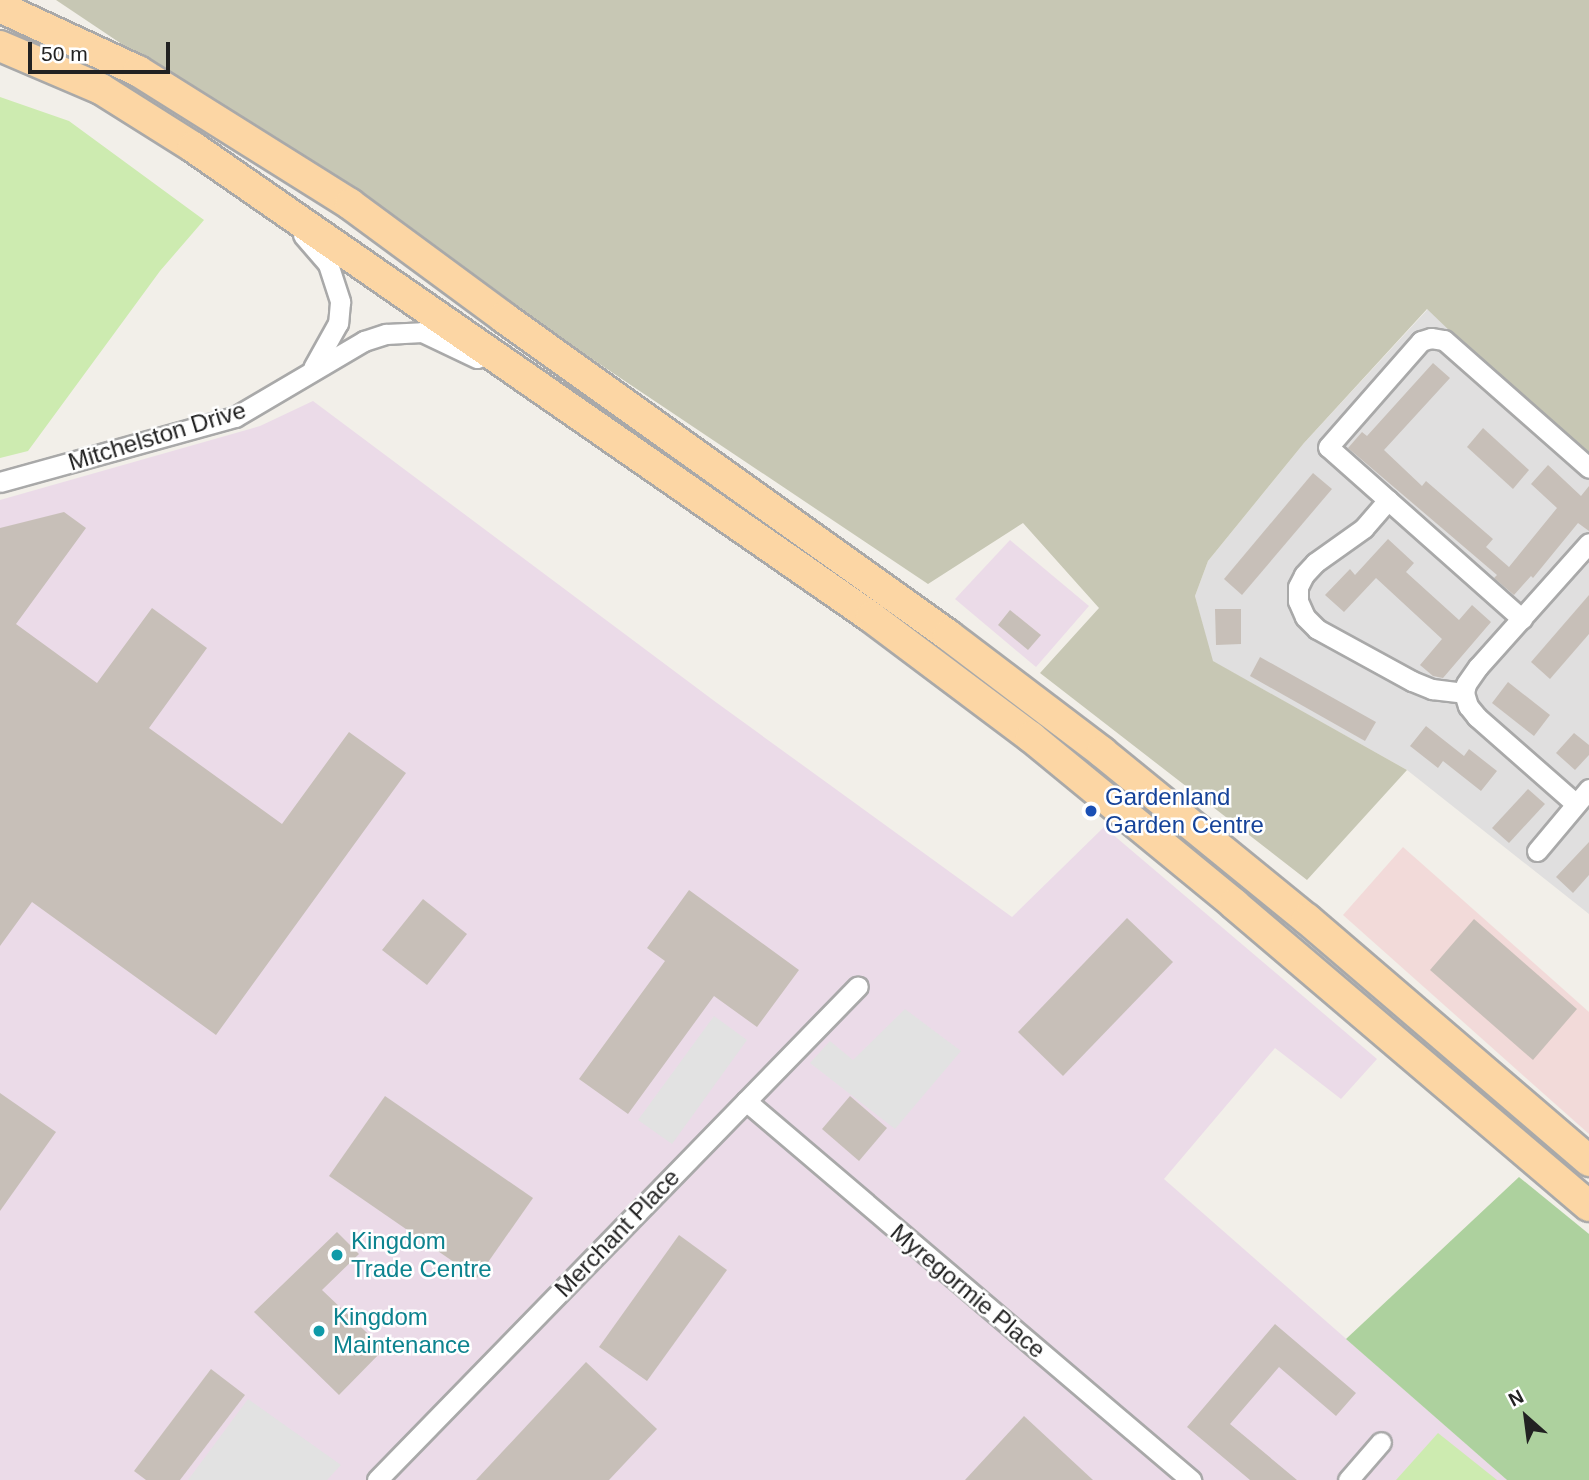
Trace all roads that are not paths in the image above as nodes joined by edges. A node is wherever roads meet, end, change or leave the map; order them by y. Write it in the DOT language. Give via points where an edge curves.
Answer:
graph roads {
  1 [pos="0,7"];
  2 [pos="0,46"];
  3 [pos="193,148"];
  4 [pos="308,375"];
  5 [pos="565,403"];
  6 [pos="1589,468"];
  7 [pos="0,482"];
  8 [pos="1388,500"];
  9 [pos="1589,543"];
  10 [pos="1522,619"];
  11 [pos="1464,693"];
  12 [pos="1582,796"];
  13 [pos="1537,851"];
  14 [pos="859,986"];
  15 [pos="746,1101"];
  16 [pos="1589,1161"];
  17 [pos="1589,1206"];
  18 [pos="1381,1443"];
  19 [pos="377,1480"];
  20 [pos="1191,1480"];
  21 [pos="1348,1480"];
  1 -- 16 [label="main road" via="138,71 350,204 948,635 1102,751"];
  2 -- 3 [label="main road" via="101,89"];
  3 -- 4 [label="street" via="302,234 328,264 337,286 340,313 328,344"];
  3 -- 5 [label="main road"];
  4 -- 5 [label="street, Mitchelston Drive" via="364,341 422,332"];
  4 -- 7 [label="street, Mitchelston Drive" via="235,417"];
  5 -- 17 [label="main road" via="871,617 1031,737"];
  6 -- 8 [label="street" via="1444,340 1430,338 1421,341 1328,447"];
  8 -- 10 [label="street"];
  8 -- 11 [label="street" via="1364,528 1304,575 1298,601 1317,629 1432,689"];
  9 -- 10 [label="street"];
  10 -- 11 [label="street" via="1478,667"];
  11 -- 12 [label="street" via="1477,717"];
  12 -- 13 [label="street"];
  14 -- 15 [label="street, Merchant Place"];
  15 -- 19 [label="street, Merchant Place"];
  15 -- 20 [label="street, Myregormie Place"];
  18 -- 21 [label="street"];
}
